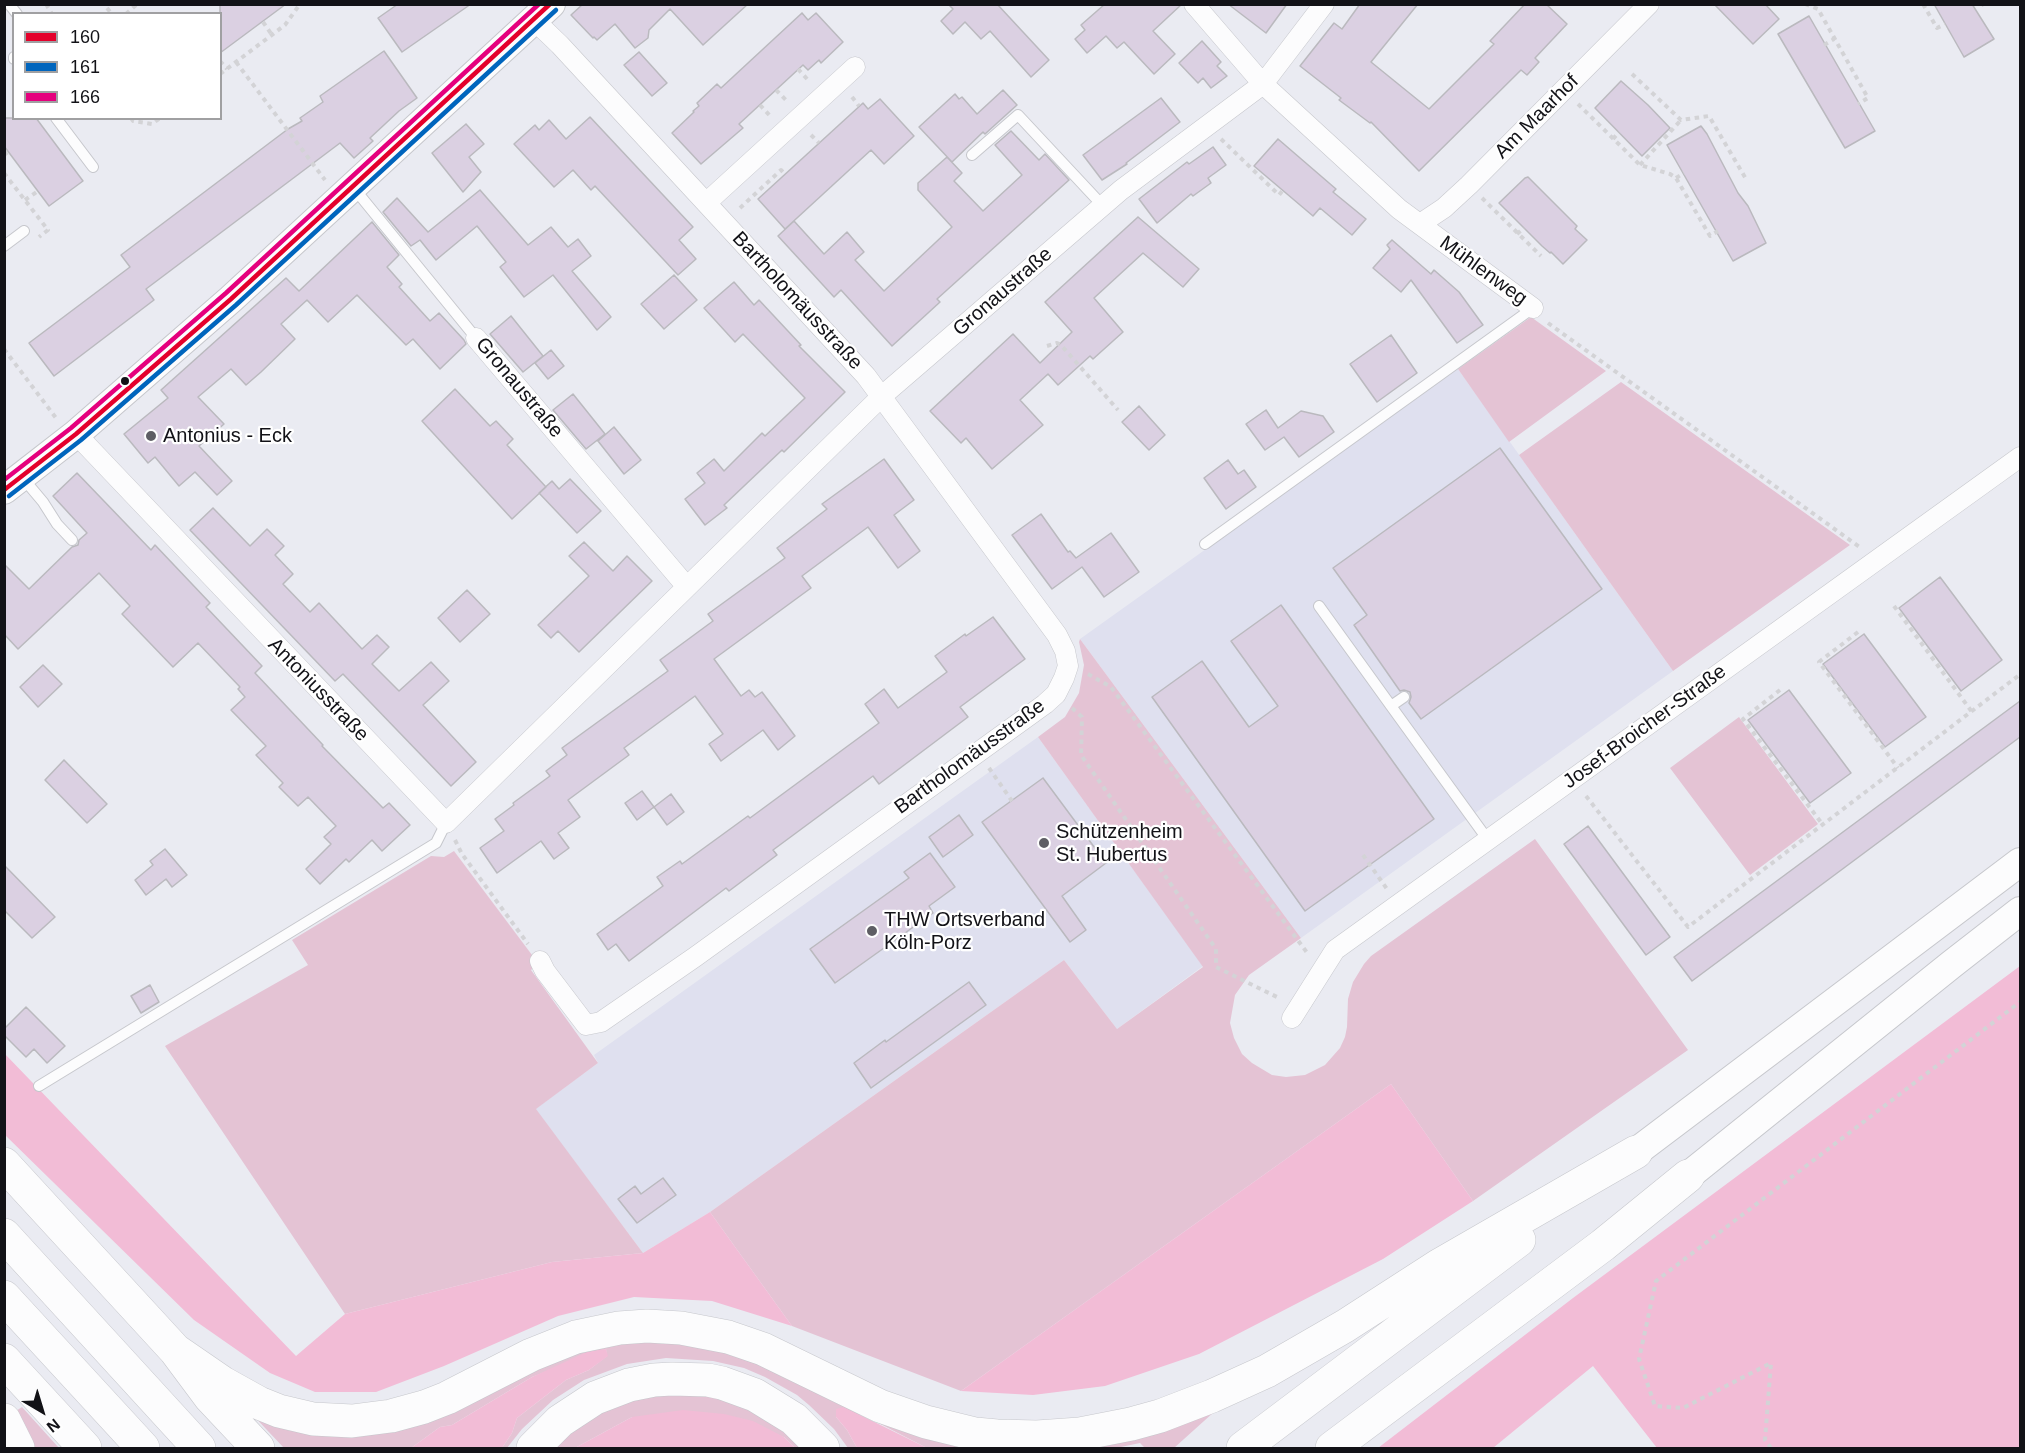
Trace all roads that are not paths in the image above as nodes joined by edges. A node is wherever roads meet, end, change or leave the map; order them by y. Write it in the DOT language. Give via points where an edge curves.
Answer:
graph roads {
  1 [pos="1194,4"];
  2 [pos="1324,4"];
  3 [pos="1649,4"];
  4 [pos="542,12"];
  5 [pos="855,67"];
  6 [pos="1263,84"];
  7 [pos="58,120"];
  8 [pos="972,155"];
  9 [pos="93,167"];
  10 [pos="347,193"];
  11 [pos="706,203"];
  12 [pos="1103,206"];
  13 [pos="1420,224"];
  14 [pos="24,231"];
  15 [pos="4,246"];
  16 [pos="1533,308"];
  17 [pos="476,338"];
  18 [pos="882,396"];
  19 [pos="73,436"];
  20 [pos="2020,458"];
  21 [pos="13,483"];
  22 [pos="72,540"];
  23 [pos="1205,544"];
  24 [pos="687,587"];
  25 [pos="1319,606"];
  26 [pos="1404,696"];
  27 [pos="1391,706"];
  28 [pos="446,824"];
  29 [pos="1488,840"];
  30 [pos="2020,862"];
  31 [pos="2020,911"];
  32 [pos="540,961"];
  33 [pos="1295,1013"];
  34 [pos="39,1086"];
  35 [pos="1636,1152"];
  36 [pos="4,1164"];
  37 [pos="1688,1176"];
  38 [pos="4,1235"];
  39 [pos="4,1297"];
  40 [pos="175,1350"];
  41 [pos="4,1360"];
  42 [pos="4,1419"];
  43 [pos="18,1449"];
  44 [pos="85,1449"];
  45 [pos="143,1449"];
  46 [pos="200,1449"];
  47 [pos="258,1449"];
  48 [pos="533,1449"];
  49 [pos="823,1449"];
  50 [pos="1243,1449"];
  51 [pos="1332,1449"];
  1 -- 6 [label="street, Mühlenweg"];
  2 -- 6 [label="street, Gronaustraße"];
  3 -- 13 [label="street, Am Maarhof" via="1469,185"];
  4 -- 10 [label="main road"];
  4 -- 11 [label="street, Bartholomäusstraße" via="560,45"];
  5 -- 11 [label="street"];
  6 -- 12 [label="street, Gronaustraße"];
  6 -- 13 [label="street, Mühlenweg"];
  7 -- 9 [label="lane"];
  8 -- 12 [label="lane" via="1018,115"];
  10 -- 17 [label="lane, Gronaustraße"];
  10 -- 19 [label="main road"];
  11 -- 18 [label="street, Bartholomäusstraße"];
  12 -- 18 [label="street, Gronaustraße"];
  13 -- 16 [label="street, Mühlenweg"];
  14 -- 15 [label="lane"];
  16 -- 23 [label="lane, Mühlenweg"];
  17 -- 24 [label="street, Gronaustraße"];
  18 -- 24 [label="street, Gronaustraße"];
  18 -- 32 [label="street, Bartholomäusstraße" via="1057,635 1065,651 1067,668 1056,694 601,1022 586,1024"];
  19 -- 21 [label="main road"];
  19 -- 28 [label="street, Antoniusstraße"];
  20 -- 29 [label="street, Josef-Broicher-Straße"];
  21 -- 22 [label="lane" via="43,502"];
  24 -- 28 [label="street, Gronaustraße"];
  25 -- 27 [label="lane"];
  26 -- 27 [label="lane"];
  27 -- 29 [label="lane"];
  28 -- 34 [label="lane" via="436,843"];
  29 -- 33 [label="street, Josef-Broicher-Straße" via="1335,950"];
  30 -- 35 [label="main road"];
  31 -- 37 [label="main road"];
  35 -- 40 [label="highway" via="1438,1266 1267,1371 1160,1416 1080,1434 1016,1437 943,1427 893,1411 746,1342 681,1328 632,1327 576,1337 424,1407 352,1421 313,1419 269,1407 223,1383"];
  35 -- 50 [label="highway"];
  36 -- 40 [label="highway"];
  37 -- 51 [label="highway"];
  38 -- 46 [label="highway"];
  39 -- 45 [label="highway"];
  40 -- 47 [label="highway" via="210,1397"];
  41 -- 44 [label="highway"];
  42 -- 43 [label="highway"];
  48 -- 49 [label="highway" via="549,1430 595,1398 629,1385 672,1379 708,1380 755,1395 794,1419"];
}
